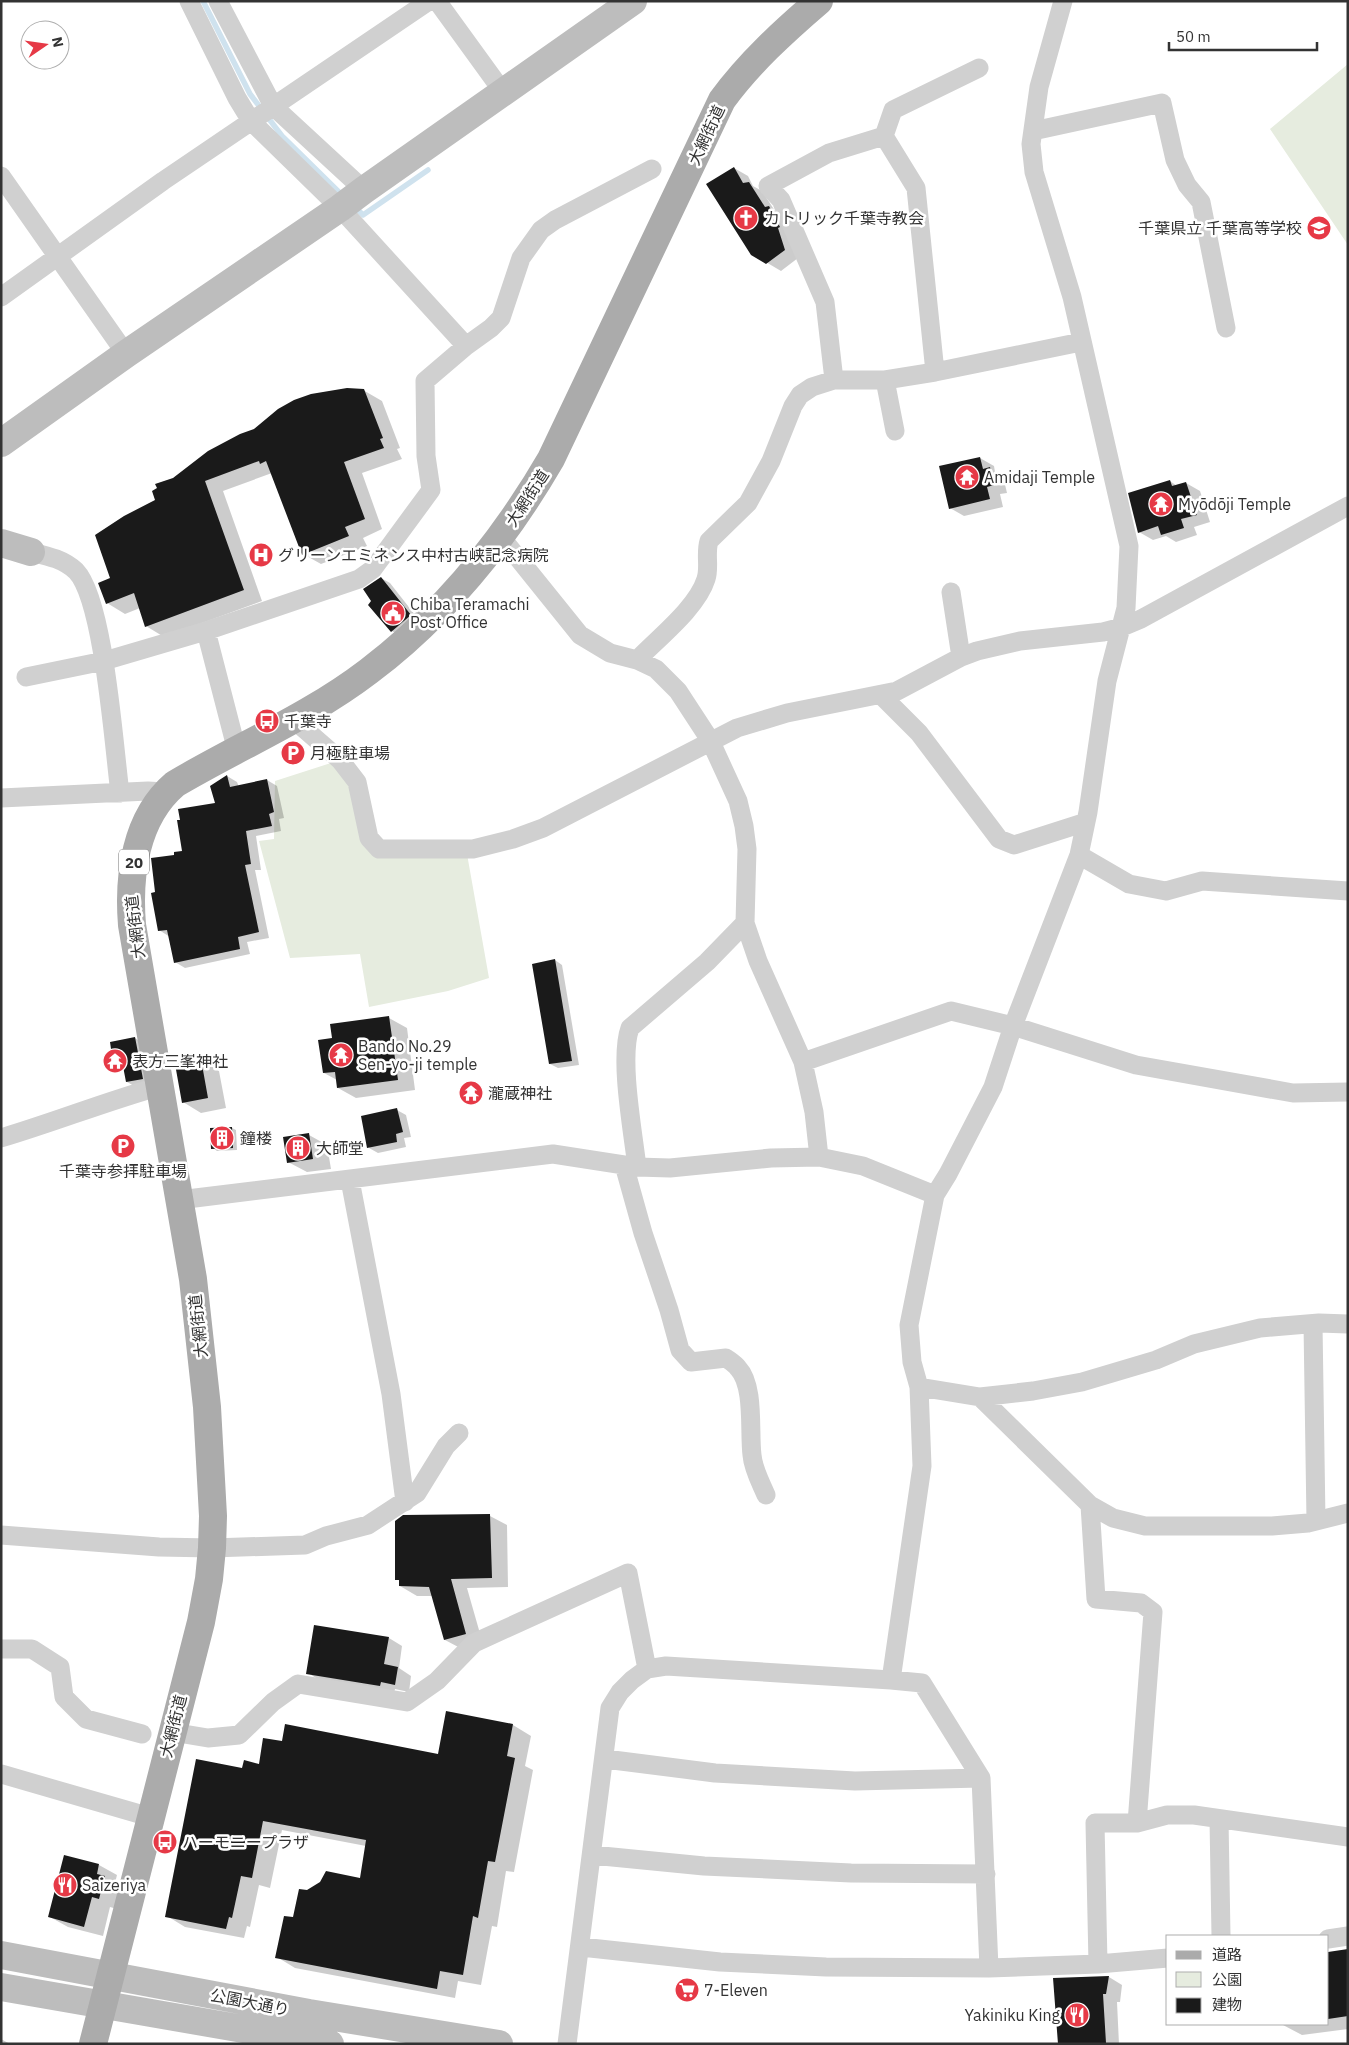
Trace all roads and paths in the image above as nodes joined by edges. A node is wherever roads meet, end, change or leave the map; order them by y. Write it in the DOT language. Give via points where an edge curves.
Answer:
graph roads {
  1 [pos="189,1"];
  2 [pos="218,1"];
  3 [pos="429,1"];
  4 [pos="437,1"];
  5 [pos="633,1"];
  6 [pos="819,1"];
  7 [pos="1063,1"];
  8 [pos="979,68"];
  9 [pos="503,92"];
  10 [pos="262,114"];
  11 [pos="1033,131"];
  12 [pos="884,136"];
  13 [pos="652,169"];
  14 [pos="1,176"];
  15 [pos="352,199"];
  16 [pos="58,255"];
  17 [pos="1,298"];
  18 [pos="1226,328"];
  19 [pos="1081,342"];
  20 [pos="466,346"];
  21 [pos="126,354"];
  22 [pos="935,372"];
  23 [pos="834,380"];
  24 [pos="885,380"];
  25 [pos="895,431"];
  26 [pos="1,443"];
  27 [pos="1348,506"];
  28 [pos="501,537"];
  29 [pos="1,544"];
  30 [pos="31,552"];
  31 [pos="951,592"];
  32 [pos="1122,628"];
  33 [pos="206,631"];
  34 [pos="961,657"];
  35 [pos="104,660"];
  36 [pos="637,660"];
  37 [pos="26,677"];
  38 [pos="881,695"];
  39 [pos="292,719"];
  40 [pos="710,740"];
  41 [pos="237,751"];
  42 [pos="165,792"];
  43 [pos="120,793"];
  44 [pos="1,798"];
  45 [pos="1086,822"];
  46 [pos="1079,855"];
  47 [pos="1348,891"];
  48 [pos="745,924"];
  49 [pos="1013,1026"];
  50 [pos="803,1062"];
  51 [pos="161,1086"];
  52 [pos="1348,1092"];
  53 [pos="1,1138"];
  54 [pos="819,1157"];
  55 [pos="630,1166"];
  56 [pos="350,1180"];
  57 [pos="935,1195"];
  58 [pos="179,1200"];
  59 [pos="1313,1324"];
  60 [pos="1348,1324"];
  61 [pos="919,1387"];
  62 [pos="980,1397"];
  63 [pos="458,1432"];
  64 [pos="766,1496"];
  65 [pos="404,1502"];
  66 [pos="1090,1505"];
  67 [pos="1348,1513"];
  68 [pos="1316,1521"];
  69 [pos="1,1535"];
  70 [pos="212,1548"];
  71 [pos="1,1649"];
  72 [pos="647,1669"];
  73 [pos="891,1680"];
  74 [pos="172,1732"];
  75 [pos="142,1734"];
  76 [pos="605,1759"];
  77 [pos="1,1774"];
  78 [pos="981,1778"];
  79 [pos="150,1817"];
  80 [pos="1219,1820"];
  81 [pos="1137,1823"];
  82 [pos="1348,1838"];
  83 [pos="592,1855"];
  84 [pos="986,1874"];
  85 [pos="1221,1935"];
  86 [pos="1348,1936"];
  87 [pos="1329,1939"];
  88 [pos="581,1947"];
  89 [pos="1,1954"];
  90 [pos="1166,1958"];
  91 [pos="1098,1964"];
  92 [pos="989,1968"];
  93 [pos="111,1975"];
  94 [pos="1,1987"];
  95 [pos="102,2006"];
  96 [pos="93,2044"];
  97 [pos="330,2044"];
  98 [pos="499,2044"];
  99 [pos="567,2044"];
  1 -- 10 [label="street" via="237,98"];
  2 -- 10 [label="street"];
  3 -- 10 [label="street"];
  4 -- 9 [label="street"];
  5 -- 9 [label="street"];
  6 -- 28 [label="main road, 大網街道 / 20" via="788,28 722,100 555,451"];
  7 -- 11 [label="street" via="1039,87"];
  8 -- 12 [label="street" via="893,110"];
  9 -- 15 [label="street"];
  10 -- 15 [label="street"];
  10 -- 15 [label="street"];
  10 -- 16 [label="street"];
  11 -- 18 [label="street" via="1162,103 1175,160 1186,185 1201,202"];
  11 -- 19 [label="street" via="1034,172 1072,297"];
  12 -- 22 [label="street" via="916,188"];
  12 -- 23 [label="street" via="829,153 768,186 780,200 824,302"];
  13 -- 20 [label="street" via="541,230 521,258 501,318"];
  14 -- 16 [label="street"];
  15 -- 20 [label="street"];
  15 -- 21 [label="street"];
  16 -- 17 [label="street"];
  16 -- 21 [label="street"];
  19 -- 22 [label="street"];
  19 -- 32 [label="street" via="1129,546"];
  20 -- 33 [label="street" via="425,381 426,456 431,490 373,569 359,579"];
  21 -- 26 [label="street"];
  22 -- 24 [label="street"];
  23 -- 24 [label="street"];
  23 -- 36 [label="street" via="812,386 800,394 792,406 771,461 748,503 709,541 706,549 707,577 698,599"];
  24 -- 25 [label="street"];
  27 -- 32 [label="street"];
  28 -- 36 [label="street" via="580,635 610,653"];
  28 -- 39 [label="main road, 大網街道 / 20" via="444,603 369,671"];
  29 -- 30 [label="street"];
  30 -- 35 [label="street" via="58,559 77,572 90,596"];
  31 -- 34 [label="street"];
  32 -- 34 [label="street" via="1020,641"];
  32 -- 45 [label="street" via="1107,681"];
  33 -- 35 [label="street"];
  33 -- 41 [label="street"];
  34 -- 38 [label="street" via="911,685"];
  35 -- 37 [label="street"];
  35 -- 43 [label="street"];
  36 -- 40 [label="street" via="656,669 678,691"];
  38 -- 40 [label="street" via="787,713"];
  38 -- 45 [label="street" via="919,733 999,839 1014,845"];
  39 -- 40 [label="street" via="340,760 357,782 368,838 379,849 473,849 513,840 543,828"];
  39 -- 41 [label="main road, 大網街道 / 20"];
  40 -- 48 [label="street" via="738,801 744,826 747,849"];
  41 -- 42 [label="main road, 大網街道 / 20" via="186,777"];
  42 -- 43 [label="street"];
  42 -- 51 [label="main road, 大網街道 / 20" via="145,828 132,866 130,884 132,925"];
  43 -- 44 [label="street"];
  45 -- 46 [label="street"];
  46 -- 47 [label="street" via="1129,884 1166,891 1202,881"];
  46 -- 49 [label="street"];
  48 -- 50 [label="street"];
  48 -- 55 [label="street" via="707,962 630,1028 626,1062"];
  49 -- 50 [label="street" via="951,1011"];
  49 -- 52 [label="street" via="1136,1065 1293,1093"];
  49 -- 57 [label="street" via="993,1087"];
  50 -- 54 [label="street" via="814,1112"];
  51 -- 53 [label="street"];
  51 -- 58 [label="main road, 大網街道 / 20"];
  54 -- 55 [label="street" via="771,1158 670,1168"];
  54 -- 57 [label="street" via="863,1166"];
  55 -- 56 [label="street" via="553,1154"];
  55 -- 64 [label="street" via="643,1233 680,1350 691,1362 726,1358 744,1376 751,1410 752,1455"];
  56 -- 58 [label="street"];
  56 -- 65 [label="street" via="391,1394"];
  57 -- 61 [label="street" via="909,1325 912,1362"];
  58 -- 70 [label="main road, 大網街道 / 20" via="193,1279 207,1407"];
  59 -- 60 [label="street"];
  59 -- 62 [label="street" via="1260,1328 1194,1344 1156,1360 1082,1382"];
  59 -- 68 [label="street"];
  61 -- 62 [label="street"];
  61 -- 73 [label="street" via="922,1466"];
  62 -- 66 [label="street"];
  63 -- 65 [label="street" via="417,1493"];
  65 -- 70 [label="street" via="368,1525 305,1545"];
  66 -- 68 [label="street" via="1113,1518 1145,1526 1272,1526"];
  66 -- 81 [label="street" via="1096,1599 1141,1603 1153,1612"];
  67 -- 68 [label="street"];
  69 -- 70 [label="street"];
  70 -- 74 [label="main road, 大網街道 / 20" via="201,1622"];
  71 -- 75 [label="street" via="32,1649 60,1667 64,1697 86,1719"];
  72 -- 73 [label="street" via="666,1666"];
  72 -- 74 [label="street" via="628,1573 474,1643 437,1681 407,1702 298,1684 273,1702 239,1735 208,1738"];
  72 -- 76 [label="street" via="620,1692 610,1708"];
  73 -- 78 [label="street" via="922,1684"];
  74 -- 79 [label="main road, 大網街道 / 20"];
  76 -- 78 [label="street" via="715,1773 855,1781"];
  76 -- 83 [label="street"];
  77 -- 79 [label="street"];
  78 -- 84 [label="street"];
  79 -- 93 [label="main road, 大網街道 / 20"];
  80 -- 81 [label="street" via="1167,1814"];
  80 -- 82 [label="street"];
  80 -- 85 [label="street"];
  81 -- 91 [label="street" via="1095,1823"];
  83 -- 84 [label="street" via="704,1866 851,1873"];
  83 -- 88 [label="street"];
  84 -- 92 [label="street"];
  86 -- 87 [label="street"];
  88 -- 92 [label="street" via="720,1962 826,1967"];
  88 -- 99 [label="street"];
  89 -- 93 [label="street, 公園大通り"];
  90 -- 91 [label="street"];
  91 -- 92 [label="street"];
  93 -- 95 [label="main road, 大網街道 / 20"];
  93 -- 98 [label="street, 公園大通り" via="309,2013"];
  94 -- 95 [label="street, 公園大通り"];
  95 -- 96 [label="main road, 大網街道 / 20"];
  95 -- 97 [label="street, 公園大通り"];
}
